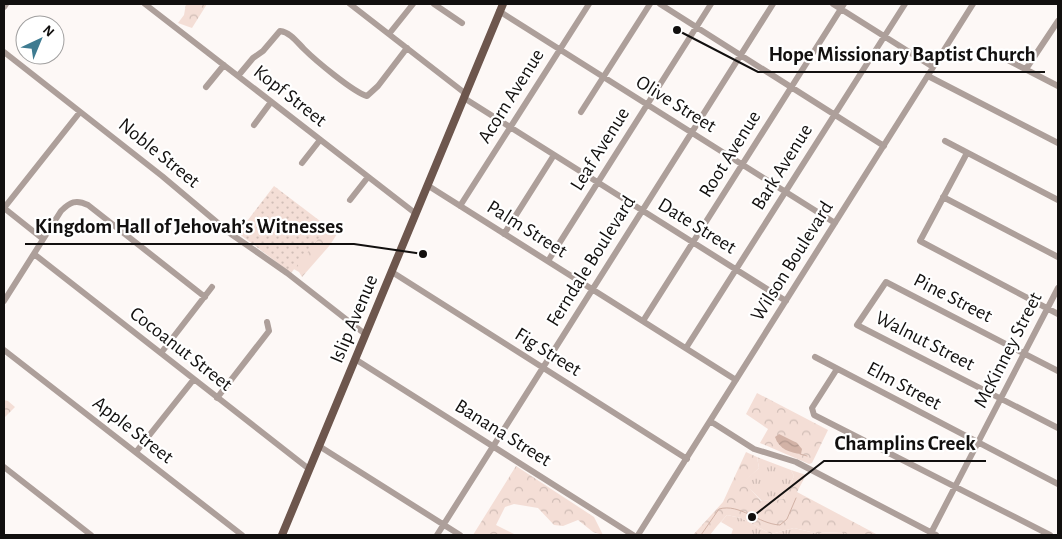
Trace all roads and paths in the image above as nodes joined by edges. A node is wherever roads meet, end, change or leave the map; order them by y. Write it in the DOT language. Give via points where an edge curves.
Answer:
graph roads {
  1 [pos="6,4"];
  2 [pos="145,4"];
  3 [pos="350,4"];
  4 [pos="413,4"];
  5 [pos="434,4"];
  6 [pos="589,4"];
  7 [pos="650,4"];
  8 [pos="660,4"];
  9 [pos="711,4"];
  10 [pos="773,4"];
  11 [pos="833,4"];
  12 [pos="905,4"];
  13 [pos="973,4"];
  14 [pos="843,6"];
  15 [pos="4,7"];
  16 [pos="501,8"];
  17 [pos="1058,21"];
  18 [pos="462,24"];
  19 [pos="697,27"];
  20 [pos="389,34"];
  21 [pos="884,36"];
  22 [pos="407,48"];
  23 [pos="560,50"];
  24 [pos="4,52"];
  25 [pos="741,55"];
  26 [pos="998,55"];
  27 [pos="224,65"];
  28 [pos="933,67"];
  29 [pos="1026,69"];
  30 [pos="238,76"];
  31 [pos="928,76"];
  32 [pos="604,77"];
  33 [pos="1058,86"];
  34 [pos="206,87"];
  35 [pos="791,87"];
  36 [pos="465,96"];
  37 [pos="271,102"];
  38 [pos="647,105"];
  39 [pos="80,112"];
  40 [pos="581,112"];
  41 [pos="835,114"];
  42 [pos="254,125"];
  43 [pos="511,128"];
  44 [pos="692,133"];
  45 [pos="320,140"];
  46 [pos="945,141"];
  47 [pos="1058,143"];
  48 [pos="884,146"];
  49 [pos="967,153"];
  50 [pos="554,155"];
  51 [pos="302,163"];
  52 [pos="742,164"];
  53 [pos="368,177"];
  54 [pos="598,183"];
  55 [pos="427,185"];
  56 [pos="786,192"];
  57 [pos="943,197"];
  58 [pos="350,200"];
  59 [pos="1058,200"];
  60 [pos="460,206"];
  61 [pos="4,208"];
  62 [pos="642,211"];
  63 [pos="415,213"];
  64 [pos="835,224"];
  65 [pos="504,234"];
  66 [pos="43,239"];
  67 [pos="693,243"];
  68 [pos="34,254"];
  69 [pos="1058,257"];
  70 [pos="548,261"];
  71 [pos="736,270"];
  72 [pos="392,272"];
  73 [pos="212,287"];
  74 [pos="1058,288"];
  75 [pos="592,289"];
  76 [pos="205,297"];
  77 [pos="4,301"];
  78 [pos="786,301"];
  79 [pos="1048,309"];
  80 [pos="1058,314"];
  81 [pos="642,320"];
  82 [pos="267,322"];
  83 [pos="857,325"];
  84 [pos="365,334"];
  85 [pos="686,348"];
  86 [pos="4,350"];
  87 [pos="1024,353"];
  88 [pos="161,354"];
  89 [pos="815,357"];
  90 [pos="355,359"];
  91 [pos="543,368"];
  92 [pos="837,369"];
  93 [pos="1058,371"];
  94 [pos="194,380"];
  95 [pos="736,380"];
  96 [pos="217,398"];
  97 [pos="1001,398"];
  98 [pos="710,421"];
  99 [pos="1058,428"];
  100 [pos="978,443"];
  101 [pos="319,446"];
  102 [pos="493,446"];
  103 [pos="136,452"];
  104 [pos="687,459"];
  105 [pos="4,467"];
  106 [pos="309,469"];
  107 [pos="1058,484"];
  108 [pos="954,488"];
  109 [pos="443,525"];
  110 [pos="284,534"];
  111 [pos="933,534"];
  112 [pos="91,535"];
  113 [pos="242,535"];
  114 [pos="437,535"];
  115 [pos="460,535"];
  116 [pos="633,535"];
  117 [pos="638,535"];
  118 [pos="1050,535"];
  1 -- 15 [label="street"];
  2 -- 27 [label="street, Kopf Street"];
  3 -- 20 [label="street, Date Street"];
  4 -- 20 [label="street"];
  5 -- 18 [label="street"];
  6 -- 23 [label="street, Acorn Avenue"];
  7 -- 32 [label="street"];
  8 -- 19 [label="street"];
  9 -- 19 [label="street, Leaf Avenue"];
  10 -- 25 [label="street, Ferndale Boulevard"];
  11 -- 14 [label="street"];
  12 -- 21 [label="street, Bark Avenue"];
  13 -- 28 [label="street, Wilson Boulevard"];
  14 -- 21 [label="street"];
  14 -- 35 [label="street, Root Avenue"];
  16 -- 23 [label="street, Olive Street"];
  16 -- 36 [label="main road, Islip Avenue"];
  17 -- 29 [label="street"];
  19 -- 25 [label="street"];
  19 -- 38 [label="street, Leaf Avenue"];
  20 -- 22 [label="street, Date Street"];
  21 -- 28 [label="street"];
  21 -- 41 [label="street, Bark Avenue"];
  22 -- 30 [label="street" via="367,96 280,31"];
  22 -- 36 [label="street, Date Street"];
  23 -- 32 [label="street, Olive Street"];
  23 -- 43 [label="street, Acorn Avenue"];
  24 -- 39 [label="street, Noble Street"];
  25 -- 35 [label="street"];
  25 -- 44 [label="street, Ferndale Boulevard"];
  26 -- 29 [label="street"];
  27 -- 30 [label="street, Kopf Street"];
  27 -- 34 [label="street"];
  28 -- 31 [label="street, Wilson Boulevard"];
  29 -- 33 [label="street"];
  30 -- 37 [label="street, Kopf Street"];
  31 -- 47 [label="street"];
  31 -- 48 [label="street, Wilson Boulevard"];
  32 -- 38 [label="street, Olive Street"];
  32 -- 40 [label="street"];
  35 -- 41 [label="street"];
  35 -- 52 [label="street, Root Avenue"];
  36 -- 43 [label="street, Date Street"];
  36 -- 55 [label="main road, Islip Avenue"];
  37 -- 42 [label="street"];
  37 -- 45 [label="street, Kopf Street"];
  38 -- 44 [label="street, Olive Street"];
  38 -- 54 [label="street, Leaf Avenue"];
  39 -- 61 [label="street"];
  39 -- 84 [label="street, Noble Street" via="231,234 287,272"];
  41 -- 48 [label="street"];
  41 -- 56 [label="street, Bark Avenue"];
  43 -- 50 [label="street, Date Street"];
  43 -- 60 [label="street, Acorn Avenue"];
  44 -- 52 [label="street, Olive Street"];
  44 -- 62 [label="street, Ferndale Boulevard"];
  45 -- 51 [label="street"];
  45 -- 53 [label="street, Kopf Street"];
  46 -- 49 [label="street"];
  48 -- 64 [label="street, Wilson Boulevard"];
  49 -- 57 [label="street"];
  49 -- 59 [label="street"];
  50 -- 54 [label="street, Date Street"];
  50 -- 65 [label="street"];
  52 -- 56 [label="street, Olive Street"];
  52 -- 67 [label="street, Root Avenue"];
  53 -- 58 [label="street"];
  53 -- 63 [label="street, Kopf Street"];
  54 -- 62 [label="street, Date Street"];
  54 -- 70 [label="street, Leaf Avenue"];
  55 -- 60 [label="street, Palm Street"];
  55 -- 63 [label="main road, Islip Avenue"];
  56 -- 64 [label="street, Olive Street"];
  56 -- 71 [label="street, Bark Avenue"];
  57 -- 69 [label="street"];
  57 -- 79 [label="street" via="920,241"];
  60 -- 65 [label="street, Palm Street"];
  61 -- 66 [label="street"];
  62 -- 67 [label="street, Date Street"];
  62 -- 75 [label="street, Ferndale Boulevard"];
  63 -- 72 [label="main road, Islip Avenue"];
  64 -- 78 [label="street, Wilson Boulevard"];
  65 -- 70 [label="street, Palm Street"];
  66 -- 68 [label="street"];
  66 -- 76 [label="street" via="68,204 82,202"];
  67 -- 71 [label="street, Date Street"];
  67 -- 81 [label="street, Root Avenue"];
  68 -- 77 [label="street"];
  68 -- 88 [label="street, Cocoanut Street"];
  70 -- 75 [label="street, Palm Street"];
  71 -- 78 [label="street, Date Street"];
  71 -- 85 [label="street, Bark Avenue"];
  72 -- 84 [label="main road, Islip Avenue"];
  72 -- 91 [label="street, Fig Street"];
  73 -- 76 [label="street"];
  74 -- 79 [label="street, McKinney Street"];
  75 -- 81 [label="street, Palm Street"];
  75 -- 91 [label="street, Ferndale Boulevard"];
  76 -- 88 [label="street"];
  78 -- 95 [label="street, Wilson Boulevard"];
  79 -- 80 [label="street"];
  79 -- 87 [label="street, McKinney Street"];
  81 -- 85 [label="street, Palm Street"];
  82 -- 96 [label="street" via="269,331"];
  83 -- 87 [label="street, Pine Street" via="886,282"];
  83 -- 97 [label="street, Walnut Street"];
  84 -- 90 [label="main road, Islip Avenue"];
  85 -- 95 [label="street, Palm Street"];
  86 -- 103 [label="street, Apple Street"];
  87 -- 93 [label="street, Pine Street"];
  87 -- 97 [label="street, McKinney Street"];
  88 -- 94 [label="street, Cocoanut Street"];
  89 -- 92 [label="street, Elm Street"];
  90 -- 101 [label="main road, Islip Avenue"];
  90 -- 102 [label="street, Banana Street"];
  91 -- 102 [label="street, Ferndale Boulevard"];
  91 -- 104 [label="street, Fig Street"];
  92 -- 100 [label="street, Elm Street"];
  92 -- 108 [label="street" via="812,408 814,415"];
  94 -- 96 [label="street, Cocoanut Street"];
  94 -- 103 [label="street"];
  95 -- 98 [label="street, Wilson Boulevard"];
  96 -- 106 [label="street, Cocoanut Street"];
  97 -- 99 [label="street, Walnut Street"];
  97 -- 100 [label="street, McKinney Street"];
  98 -- 104 [label="street, Wilson Boulevard"];
  98 -- 111 [label="street" via="754,449 796,462"];
  100 -- 107 [label="street, Elm Street"];
  100 -- 108 [label="street, McKinney Street"];
  101 -- 106 [label="main road, Islip Avenue"];
  101 -- 109 [label="street"];
  102 -- 109 [label="street, Ferndale Boulevard"];
  102 -- 116 [label="street, Banana Street"];
  103 -- 113 [label="street, Apple Street"];
  104 -- 117 [label="street, Wilson Boulevard"];
  105 -- 112 [label="street"];
  106 -- 110 [label="main road, Islip Avenue"];
  108 -- 111 [label="street, McKinney Street"];
  108 -- 118 [label="street"];
  109 -- 114 [label="street, Ferndale Boulevard"];
  109 -- 115 [label="street"];
}
